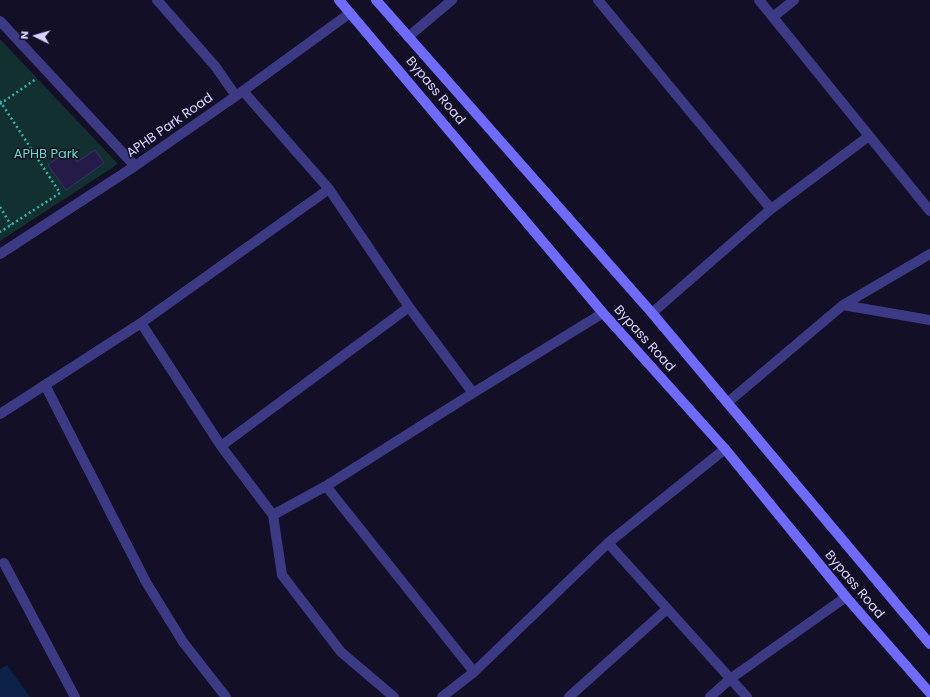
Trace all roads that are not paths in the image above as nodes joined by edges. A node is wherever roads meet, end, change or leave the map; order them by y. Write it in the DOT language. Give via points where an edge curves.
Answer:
graph roads {
  1 [pos="157,0"];
  2 [pos="339,0"];
  3 [pos="376,0"];
  4 [pos="452,0"];
  5 [pos="598,0"];
  6 [pos="759,0"];
  7 [pos="794,0"];
  8 [pos="350,13"];
  9 [pos="773,18"];
  10 [pos="0,22"];
  11 [pos="408,37"];
  12 [pos="239,94"];
  13 [pos="869,136"];
  14 [pos="135,166"];
  15 [pos="329,189"];
  16 [pos="771,209"];
  17 [pos="930,211"];
  18 [pos="0,254"];
  19 [pos="930,254"];
  20 [pos="844,305"];
  21 [pos="409,307"];
  22 [pos="603,313"];
  23 [pos="652,313"];
  24 [pos="930,320"];
  25 [pos="142,323"];
  26 [pos="45,385"];
  27 [pos="473,393"];
  28 [pos="727,404"];
  29 [pos="0,414"];
  30 [pos="221,446"];
  31 [pos="725,450"];
  32 [pos="326,486"];
  33 [pos="273,515"];
  34 [pos="608,543"];
  35 [pos="1,562"];
  36 [pos="846,597"];
  37 [pos="667,608"];
  38 [pos="930,644"];
  39 [pos="474,672"];
  40 [pos="730,679"];
  41 [pos="930,693"];
  42 [pos="446,696"];
  43 [pos="75,697"];
  44 [pos="226,697"];
  45 [pos="394,697"];
  46 [pos="569,697"];
  47 [pos="710,697"];
  48 [pos="747,697"];
  1 -- 12 [label="street"];
  2 -- 8 [label="main road, Bypass Road"];
  3 -- 11 [label="main road, Bypass Road"];
  4 -- 11 [label="street"];
  5 -- 16 [label="street"];
  6 -- 9 [label="street"];
  7 -- 9 [label="street"];
  8 -- 12 [label="street, APHB Park Road"];
  8 -- 22 [label="main road, Bypass Road"];
  9 -- 13 [label="street"];
  10 -- 14 [label="street"];
  11 -- 23 [label="main road, Bypass Road"];
  12 -- 14 [label="street, APHB Park Road"];
  12 -- 15 [label="street"];
  13 -- 16 [label="street"];
  13 -- 17 [label="street"];
  14 -- 18 [label="street, APHB Park Road"];
  15 -- 21 [label="street"];
  15 -- 25 [label="street"];
  16 -- 23 [label="street"];
  19 -- 20 [label="street"];
  20 -- 24 [label="street"];
  20 -- 28 [label="street"];
  21 -- 27 [label="street"];
  21 -- 30 [label="street"];
  22 -- 27 [label="street"];
  22 -- 31 [label="main road, Bypass Road"];
  23 -- 28 [label="main road, Bypass Road"];
  25 -- 26 [label="street"];
  25 -- 30 [label="street"];
  26 -- 29 [label="street"];
  26 -- 44 [label="street" via="146,582 183,642"];
  27 -- 32 [label="street"];
  28 -- 38 [label="main road, Bypass Road"];
  30 -- 33 [label="street"];
  31 -- 34 [label="street"];
  31 -- 36 [label="main road, Bypass Road"];
  32 -- 33 [label="street"];
  32 -- 39 [label="street"];
  33 -- 45 [label="street" via="282,575 341,652"];
  34 -- 37 [label="street"];
  34 -- 39 [label="street"];
  35 -- 43 [label="street"];
  36 -- 40 [label="street"];
  36 -- 41 [label="main road, Bypass Road"];
  37 -- 40 [label="street"];
  37 -- 46 [label="street"];
  39 -- 42 [label="street"];
  40 -- 47 [label="street"];
  40 -- 48 [label="street"];
}
